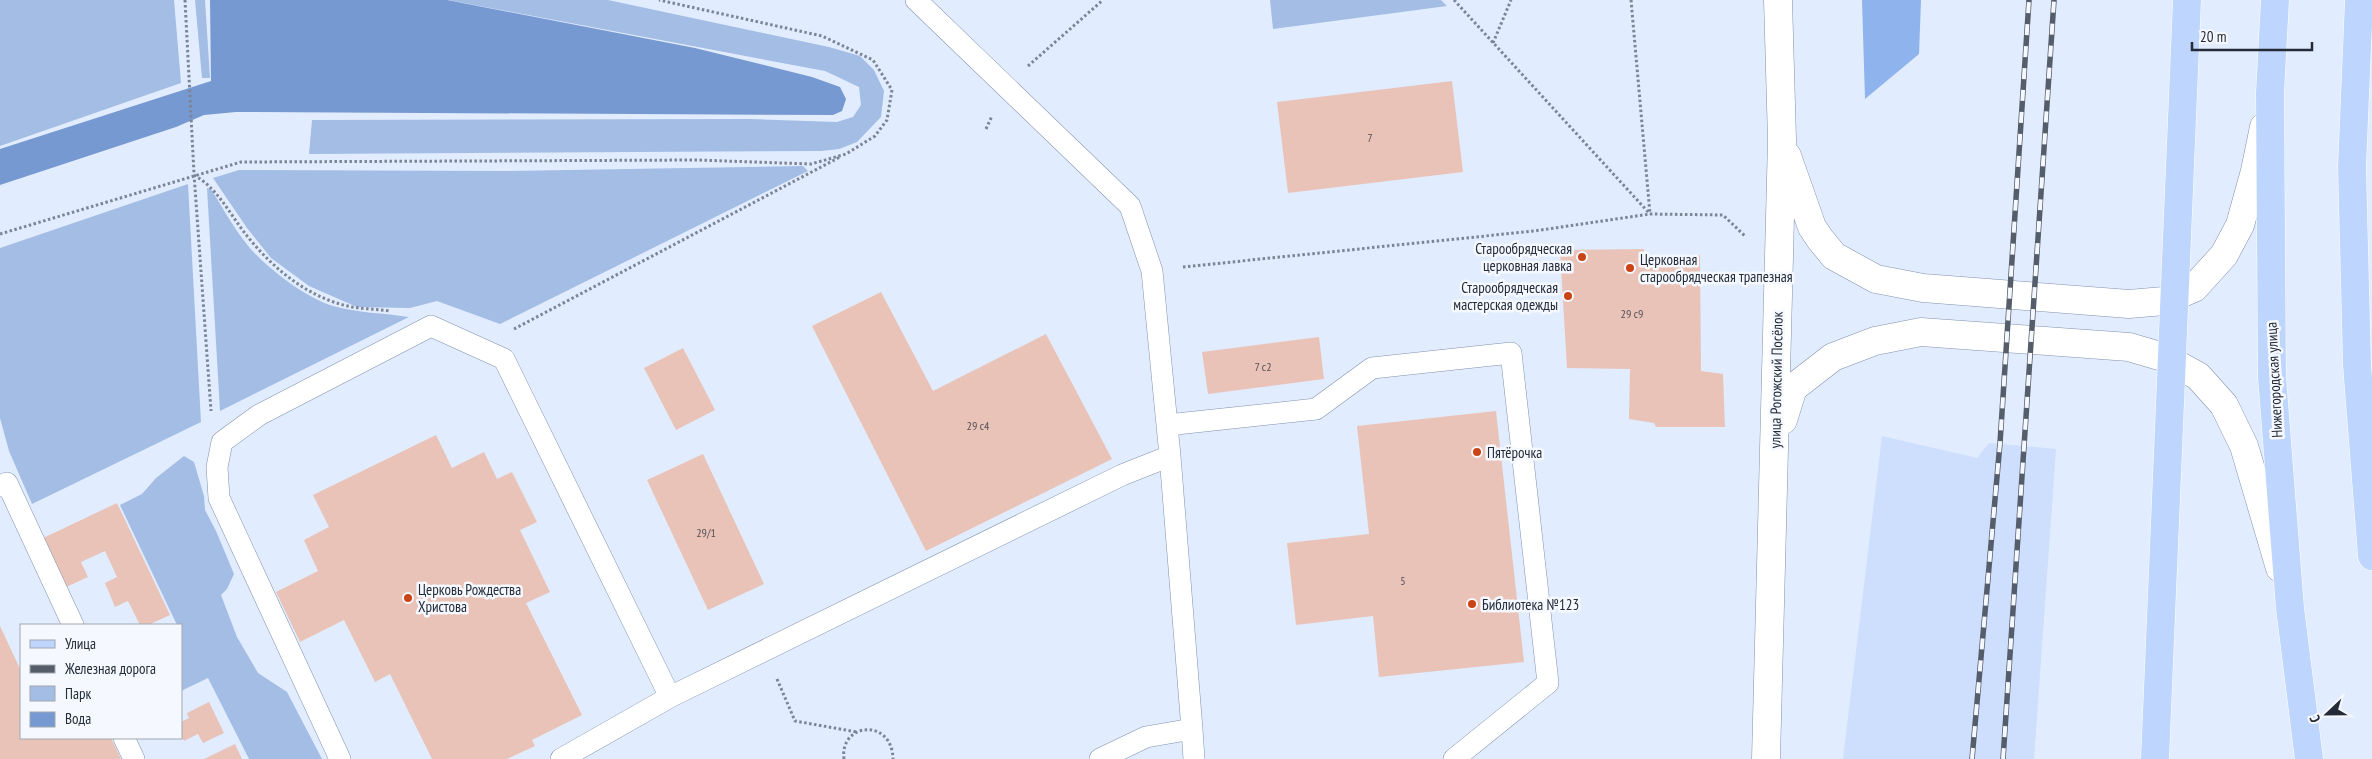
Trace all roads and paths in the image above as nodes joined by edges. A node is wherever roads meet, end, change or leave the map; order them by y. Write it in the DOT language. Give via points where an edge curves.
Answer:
graph roads {
  1 [pos="185,0"];
  2 [pos="659,0"];
  3 [pos="916,0"];
  4 [pos="1103,0"];
  5 [pos="1454,0"];
  6 [pos="1511,0"];
  7 [pos="1631,0"];
  8 [pos="1778,0"];
  9 [pos="2187,0"];
  10 [pos="2275,0"];
  11 [pos="2359,0"];
  12 [pos="1493,43"];
  13 [pos="1005,86"];
  14 [pos="2270,93"];
  15 [pos="2372,100"];
  16 [pos="986,130"];
  17 [pos="1782,140"];
  18 [pos="846,154"];
  19 [pos="2352,167"];
  20 [pos="194,174"];
  21 [pos="1650,214"];
  22 [pos="0,234"];
  23 [pos="1745,236"];
  24 [pos="1152,271"];
  25 [pos="431,326"];
  26 [pos="504,359"];
  27 [pos="1167,425"];
  28 [pos="222,442"];
  29 [pos="1775,443"];
  30 [pos="1170,456"];
  31 [pos="0,486"];
  32 [pos="2371,542"];
  33 [pos="2290,608"];
  34 [pos="73,624"];
  35 [pos="765,651"];
  36 [pos="670,697"];
  37 [pos="1192,729"];
  38 [pos="857,732"];
  39 [pos="124,739"];
  40 [pos="134,759"];
  41 [pos="340,759"];
  42 [pos="561,759"];
  43 [pos="844,759"];
  44 [pos="893,759"];
  45 [pos="1100,759"];
  46 [pos="1194,759"];
  47 [pos="1454,759"];
  48 [pos="1766,759"];
  49 [pos="2155,759"];
  50 [pos="2309,759"];
  1 -- 20 [label="path"];
  2 -- 18 [label="path" via="822,36 873,60 892,90 887,120 875,136"];
  3 -- 13 [label="lane"];
  4 -- 13 [label="path"];
  5 -- 12 [label="path"];
  6 -- 12 [label="path"];
  7 -- 21 [label="path"];
  8 -- 17 [label="street, улица Рогожский Посёлок"];
  9 -- 49 [label="main road, bridge"];
  10 -- 14 [label="main road, Нижегородская улица"];
  11 -- 19 [label="main road"];
  12 -- 21 [label="path"];
  13 -- 16 [label="path"];
  13 -- 24 [label="lane" via="1130,206"];
  14 -- 17 [label="street" via="2255,171 2240,225 2224,255 2194,288 2164,301 2129,304 1923,288 1876,279 1834,256 1812,227"];
  14 -- 33 [label="main road, Нижегородская улица" via="2272,376"];
  15 -- 19 [label="main road"];
  17 -- 29 [label="street, улица Рогожский Посёлок"];
  18 -- 20 [label="path" via="811,164 697,160 240,162"];
  18 -- 26 [label="path" via="510,331"];
  19 -- 32 [label="main road" via="2357,365"];
  20 -- 22 [label="path"];
  20 -- 25 [label="path" via="209,184 262,253 304,288 350,306 406,313"];
  20 -- 28 [label="path" via="209,400"];
  21 -- 23 [label="path" via="1723,215"];
  21 -- 24 [label="path" via="1524,232"];
  24 -- 27 [label="lane"];
  25 -- 26 [label="lane"];
  25 -- 28 [label="lane" via="259,416"];
  26 -- 36 [label="lane"];
  27 -- 30 [label="lane"];
  27 -- 47 [label="lane" via="1316,409 1372,368 1511,353 1548,683"];
  28 -- 41 [label="lane" via="217,467 219,498"];
  29 -- 33 [label="street" via="1793,388 1833,357 1875,341 1921,332 2129,347 2163,357 2198,376 2224,405 2244,446"];
  29 -- 48 [label="street, улица Рогожский Посёлок"];
  30 -- 35 [label="lane" via="1122,475"];
  30 -- 37 [label="lane"];
  31 -- 34 [label="lane" via="7,483"];
  33 -- 50 [label="main road, Нижегородская улица"];
  35 -- 36 [label="lane"];
  35 -- 38 [label="path" via="795,721"];
  36 -- 42 [label="lane"];
  37 -- 45 [label="lane" via="1146,737"];
  37 -- 46 [label="lane"];
  38 -- 43 [label="path" via="846,744"];
  38 -- 44 [label="path" via="868,729 888,738"];
  39 -- 40 [label="lane"];
}
